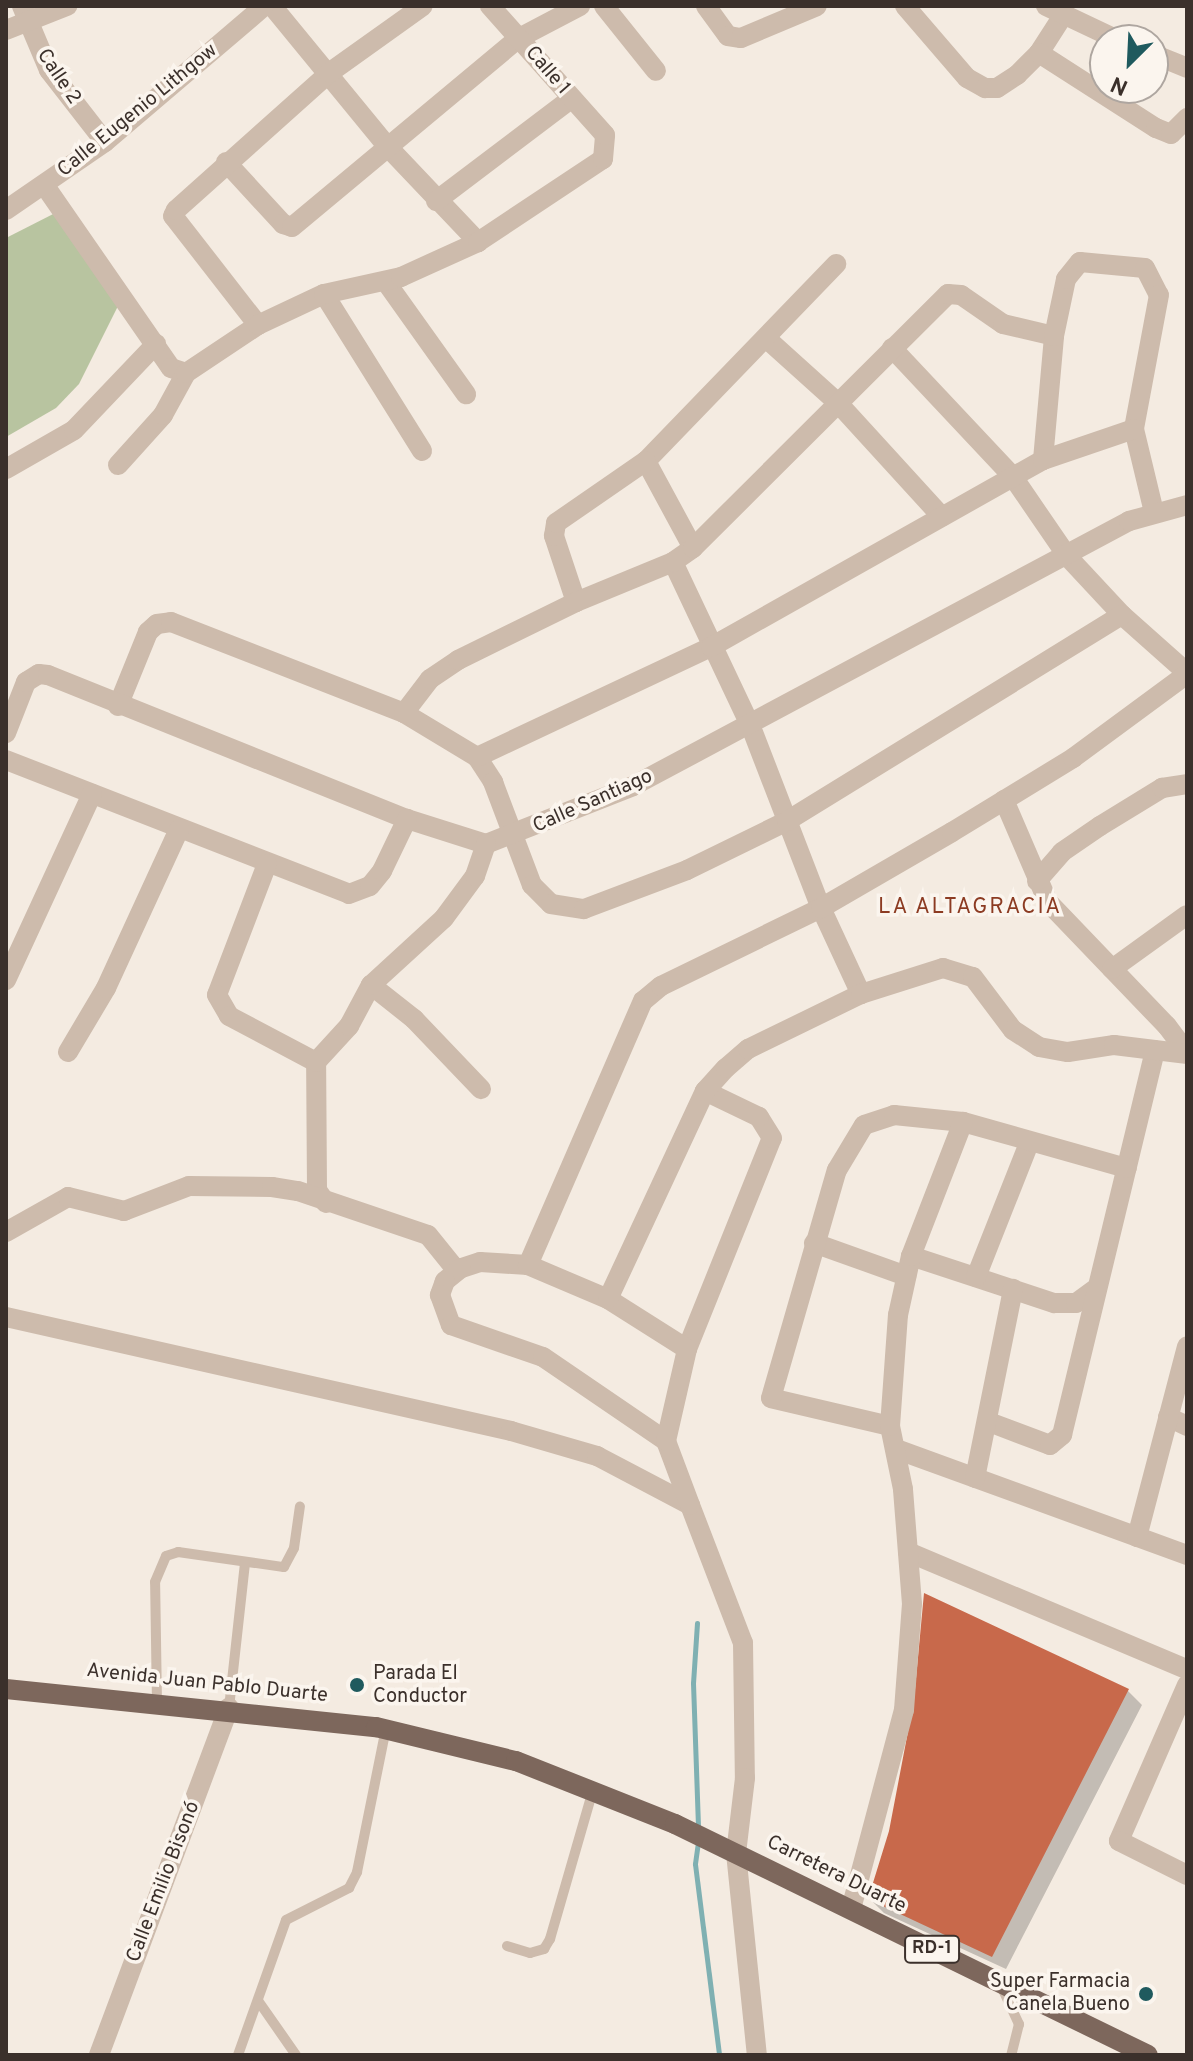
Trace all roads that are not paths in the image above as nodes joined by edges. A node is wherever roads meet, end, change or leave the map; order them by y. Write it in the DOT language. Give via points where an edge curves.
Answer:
graph roads {
  1 [pos="67,6"];
  2 [pos="264,6"];
  3 [pos="272,6"];
  4 [pos="423,6"];
  5 [pos="490,6"];
  6 [pos="580,6"];
  7 [pos="604,6"];
  8 [pos="706,6"];
  9 [pos="817,6"];
  10 [pos="905,6"];
  11 [pos="1054,12"];
  12 [pos="17,19"];
  13 [pos="1089,27"];
  14 [pos="519,38"];
  15 [pos="1039,53"];
  16 [pos="656,71"];
  17 [pos="329,73"];
  18 [pos="571,99"];
  19 [pos="1187,118"];
  20 [pos="105,142"];
  21 [pos="386,145"];
  22 [pos="226,162"];
  23 [pos="45,186"];
  24 [pos="436,201"];
  25 [pos="6,210"];
  26 [pos="478,242"];
  27 [pos="836,264"];
  28 [pos="386,282"];
  29 [pos="324,294"];
  30 [pos="258,325"];
  31 [pos="1054,336"];
  32 [pos="768,340"];
  33 [pos="156,344"];
  34 [pos="892,348"];
  35 [pos="186,373"];
  36 [pos="466,394"];
  37 [pos="838,403"];
  38 [pos="1134,429"];
  39 [pos="422,451"];
  40 [pos="1043,460"];
  41 [pos="646,461"];
  42 [pos="118,465"];
  43 [pos="6,469"];
  44 [pos="1013,477"];
  45 [pos="1187,505"];
  46 [pos="1154,512"];
  47 [pos="942,517"];
  48 [pos="693,548"];
  49 [pos="1067,556"];
  50 [pos="673,562"];
  51 [pos="576,602"];
  52 [pos="1122,615"];
  53 [pos="711,647"];
  54 [pos="1187,673"];
  55 [pos="118,706"];
  56 [pos="404,713"];
  57 [pos="751,727"];
  58 [pos="6,733"];
  59 [pos="477,757"];
  60 [pos="6,760"];
  61 [pos="1187,784"];
  62 [pos="92,794"];
  63 [pos="1004,800"];
  64 [pos="407,819"];
  65 [pos="787,821"];
  66 [pos="179,829"];
  67 [pos="512,839"];
  68 [pos="486,844"];
  69 [pos="267,864"];
  70 [pos="1037,881"];
  71 [pos="821,908"];
  72 [pos="1187,915"];
  73 [pos="1112,969"];
  74 [pos="6,980"];
  75 [pos="371,985"];
  76 [pos="861,994"];
  77 [pos="1155,1050"];
  78 [pos="68,1052"];
  79 [pos="1187,1054"];
  80 [pos="316,1062"];
  81 [pos="481,1089"];
  82 [pos="705,1091"];
  83 [pos="963,1122"];
  84 [pos="1029,1143"];
  85 [pos="1127,1168"];
  86 [pos="326,1203"];
  87 [pos="6,1232"];
  88 [pos="814,1243"];
  89 [pos="528,1265"];
  90 [pos="908,1266"];
  91 [pos="457,1271"];
  92 [pos="976,1277"];
  93 [pos="1013,1289"];
  94 [pos="1094,1290"];
  95 [pos="608,1299"];
  96 [pos="6,1317"];
  97 [pos="1187,1346"];
  98 [pos="687,1349"];
  99 [pos="1168,1417"];
  100 [pos="989,1422"];
  101 [pos="890,1426"];
  102 [pos="1187,1426"];
  103 [pos="666,1441"];
  104 [pos="896,1449"];
  105 [pos="975,1478"];
  106 [pos="690,1505"];
  107 [pos="300,1506"];
  108 [pos="1137,1537"];
  109 [pos="908,1552"];
  110 [pos="1187,1555"];
  111 [pos="245,1563"];
  112 [pos="1187,1669"];
  113 [pos="1187,1685"];
  114 [pos="6,1689"];
  115 [pos="157,1703"];
  116 [pos="229,1708"];
  117 [pos="386,1728"];
  118 [pos="593,1788"];
  119 [pos="675,1824"];
  120 [pos="736,1853"];
  121 [pos="1187,1875"];
  122 [pos="851,1909"];
  123 [pos="507,1946"];
  124 [pos="994,1979"];
  125 [pos="259,2002"];
  126 [pos="99,2055"];
  127 [pos="238,2055"];
  128 [pos="296,2055"];
  129 [pos="757,2055"];
  130 [pos="1011,2055"];
  131 [pos="1148,2055"];
  1 -- 12 [label="street"];
  2 -- 20 [label="street, Calle Eugenio Lithgow"];
  3 -- 17 [label="street"];
  4 -- 17 [label="street"];
  5 -- 14 [label="street, Calle 1"];
  6 -- 14 [label="street"];
  7 -- 16 [label="street"];
  8 -- 9 [label="street" via="728,36 741,38"];
  10 -- 15 [label="street" via="967,78 985,88 997,88"];
  11 -- 13 [label="street"];
  11 -- 15 [label="street"];
  12 -- 20 [label="street, Calle 2"];
  14 -- 18 [label="street, Calle 1"];
  14 -- 21 [label="street"];
  15 -- 19 [label="street" via="1156,128 1171,134"];
  17 -- 21 [label="street"];
  17 -- 22 [label="street"];
  18 -- 24 [label="street"];
  18 -- 26 [label="street, Calle 1" via="605,135 607,152 597,165"];
  20 -- 23 [label="street, Calle Eugenio Lithgow"];
  21 -- 22 [label="street" via="292,227 283,224"];
  21 -- 24 [label="street"];
  22 -- 30 [label="street" via="173,216"];
  23 -- 25 [label="street, Calle Eugenio Lithgow"];
  23 -- 33 [label="street"];
  24 -- 26 [label="street"];
  26 -- 28 [label="street"];
  27 -- 32 [label="street"];
  28 -- 29 [label="street"];
  28 -- 36 [label="street"];
  29 -- 30 [label="street"];
  29 -- 39 [label="street"];
  30 -- 35 [label="street"];
  31 -- 34 [label="street" via="1003,324 961,295 948,294"];
  31 -- 38 [label="street" via="1066,279 1080,262 1134,264 1154,277 1159,295"];
  31 -- 40 [label="street"];
  32 -- 37 [label="street"];
  32 -- 41 [label="street"];
  33 -- 35 [label="street" via="171,368"];
  33 -- 43 [label="street" via="74,430"];
  34 -- 37 [label="street"];
  34 -- 44 [label="street"];
  35 -- 42 [label="street" via="163,415"];
  37 -- 47 [label="street"];
  37 -- 48 [label="street"];
  38 -- 40 [label="street"];
  38 -- 46 [label="street"];
  40 -- 44 [label="street"];
  41 -- 48 [label="street"];
  41 -- 51 [label="street" via="556,523 554,536"];
  44 -- 47 [label="street"];
  44 -- 49 [label="street"];
  45 -- 46 [label="street, Calle Santiago"];
  46 -- 49 [label="street, Calle Santiago"];
  47 -- 53 [label="street"];
  48 -- 50 [label="street"];
  49 -- 52 [label="street"];
  49 -- 57 [label="street, Calle Santiago"];
  50 -- 51 [label="street"];
  50 -- 53 [label="street"];
  51 -- 56 [label="street" via="458,660 430,679"];
  52 -- 54 [label="street"];
  52 -- 65 [label="street"];
  53 -- 57 [label="street"];
  53 -- 59 [label="street"];
  54 -- 63 [label="street" via="1154,702"];
  55 -- 56 [label="street" via="148,632 171,622"];
  55 -- 58 [label="street, Calle Santiago" via="39,674 21,689"];
  55 -- 64 [label="street, Calle Santiago"];
  56 -- 59 [label="street"];
  57 -- 65 [label="street"];
  57 -- 67 [label="street, Calle Santiago"];
  59 -- 67 [label="street" via="493,782"];
  60 -- 62 [label="street"];
  61 -- 70 [label="street" via="1162,788 1100,826 1062,852"];
  62 -- 66 [label="street"];
  62 -- 74 [label="street"];
  63 -- 70 [label="street"];
  63 -- 71 [label="street"];
  64 -- 68 [label="street, Calle Santiago"];
  64 -- 69 [label="street" via="382,871 361,892 335,891"];
  65 -- 67 [label="street" via="687,870 584,909 566,909 541,896"];
  65 -- 71 [label="street"];
  66 -- 69 [label="street"];
  66 -- 78 [label="street" via="106,988"];
  67 -- 68 [label="street, Calle Santiago"];
  68 -- 75 [label="street" via="475,876 444,918"];
  69 -- 80 [label="street" via="217,995 229,1016"];
  70 -- 73 [label="street" via="1048,902"];
  71 -- 76 [label="street"];
  71 -- 89 [label="street" via="661,986 643,1001"];
  72 -- 73 [label="street"];
  73 -- 79 [label="street"];
  75 -- 80 [label="street" via="349,1026"];
  75 -- 81 [label="street" via="414,1019"];
  76 -- 77 [label="street" via="914,975 956,969 983,987 1013,1030 1039,1047 1068,1052 1114,1045"];
  76 -- 82 [label="street" via="748,1049"];
  77 -- 79 [label="street"];
  77 -- 85 [label="street"];
  80 -- 86 [label="street" via="317,1190"];
  82 -- 95 [label="street"];
  82 -- 98 [label="street" via="759,1117 772,1138"];
  83 -- 84 [label="street"];
  83 -- 88 [label="street" via="894,1115 864,1125 837,1170"];
  83 -- 90 [label="street"];
  84 -- 85 [label="street"];
  84 -- 92 [label="street"];
  85 -- 94 [label="street"];
  86 -- 87 [label="street" via="298,1191 189,1186 124,1211 68,1197"];
  86 -- 91 [label="street" via="428,1235"];
  88 -- 90 [label="street"];
  88 -- 101 [label="street" via="771,1398"];
  89 -- 91 [label="street" via="480,1262"];
  89 -- 95 [label="street"];
  90 -- 92 [label="street"];
  90 -- 101 [label="street"];
  91 -- 103 [label="street" via="445,1281 440,1295 451,1325 498,1346 543,1357"];
  92 -- 93 [label="street"];
  93 -- 94 [label="street" via="1054,1303 1076,1303"];
  93 -- 100 [label="street"];
  94 -- 100 [label="street" via="1058,1443 1050,1445"];
  95 -- 98 [label="street"];
  96 -- 106 [label="street" via="511,1431 597,1456"];
  97 -- 99 [label="street"];
  98 -- 103 [label="street"];
  99 -- 102 [label="street"];
  99 -- 108 [label="street"];
  100 -- 105 [label="street"];
  101 -- 104 [label="street"];
  103 -- 106 [label="street"];
  104 -- 105 [label="street"];
  104 -- 109 [label="street"];
  105 -- 108 [label="street"];
  106 -- 120 [label="street" via="743,1643 745,1778"];
  107 -- 111 [label="lane" via="294,1548 284,1567"];
  108 -- 110 [label="street"];
  109 -- 112 [label="street"];
  109 -- 122 [label="street" via="912,1604 904,1710"];
  111 -- 115 [label="lane" via="178,1552 166,1556 158,1568"];
  111 -- 116 [label="lane"];
  113 -- 121 [label="street" via="1119,1841"];
  114 -- 115 [label="main road, Avenida Juan Pablo Duarte"];
  115 -- 116 [label="main road, Avenida Juan Pablo Duarte"];
  116 -- 117 [label="main road, Avenida Juan Pablo Duarte"];
  116 -- 126 [label="street, Calle Emilio Bisonó"];
  117 -- 118 [label="main road, Avenida Juan Pablo Duarte" via="516,1761"];
  117 -- 125 [label="lane" via="357,1872 349,1888 286,1920"];
  118 -- 119 [label="main road, Avenida Juan Pablo Duarte"];
  118 -- 123 [label="lane" via="550,1939 544,1949 530,1953"];
  119 -- 120 [label="main road, Carretera Duarte / RD-1"];
  120 -- 122 [label="main road, Carretera Duarte / RD-1"];
  120 -- 129 [label="street"];
  122 -- 124 [label="main road, Carretera Duarte / RD-1"];
  124 -- 130 [label="lane" via="1019,2024"];
  124 -- 131 [label="main road, Carretera Duarte / RD-1"];
  125 -- 127 [label="lane"];
  125 -- 128 [label="lane"];
}
